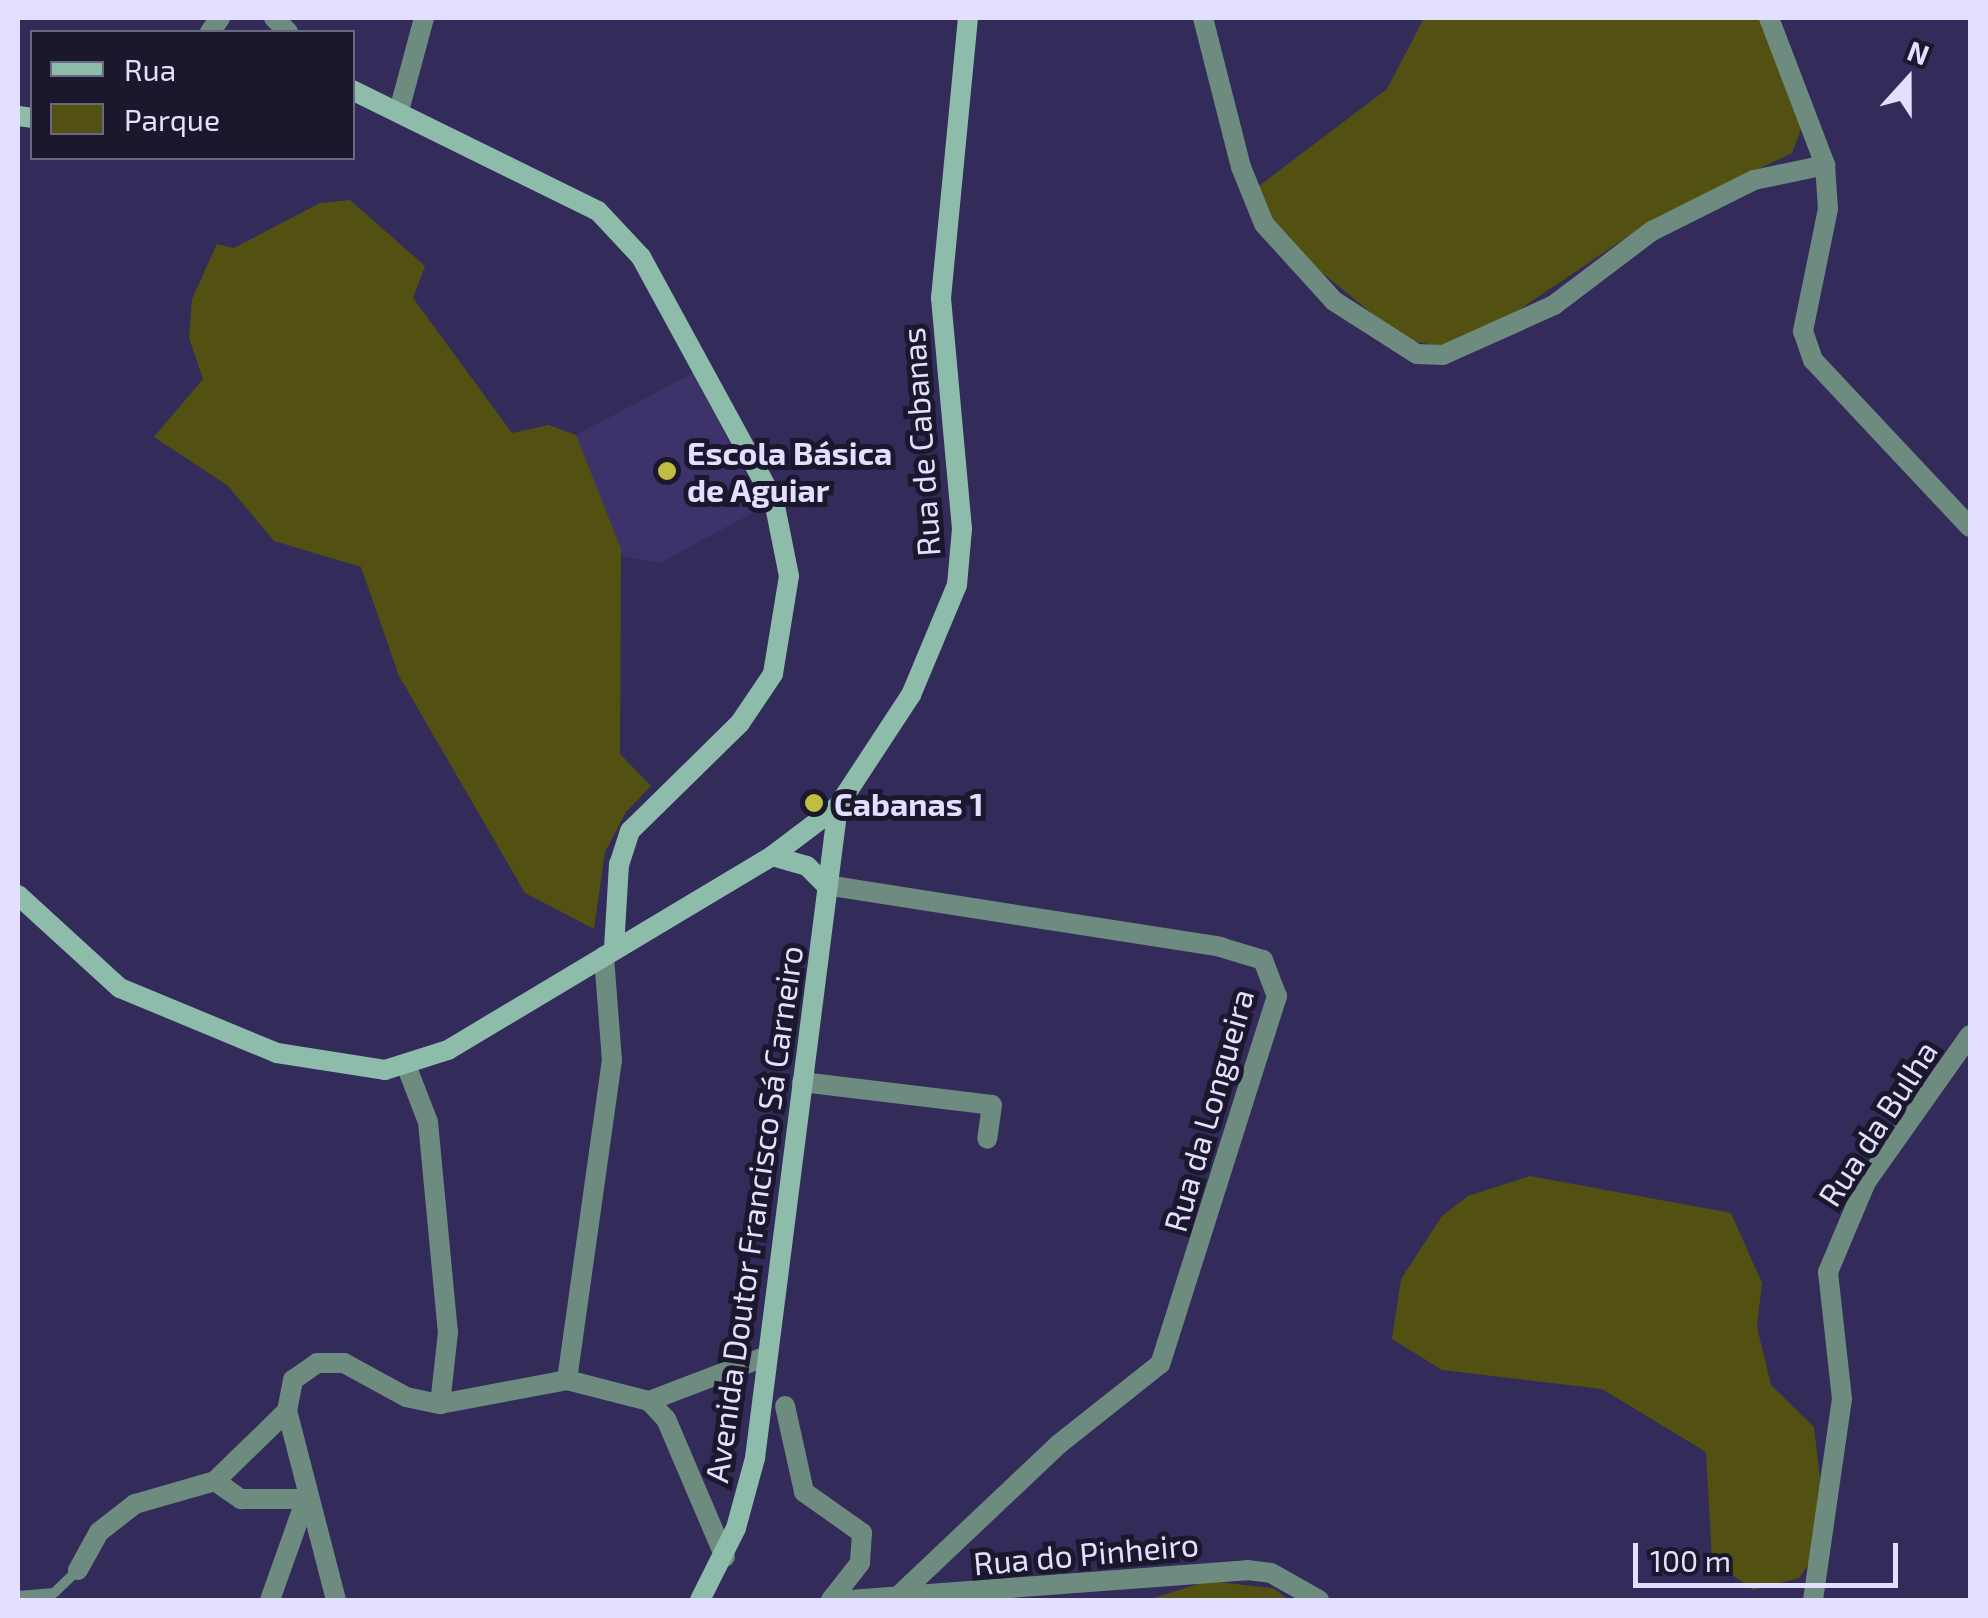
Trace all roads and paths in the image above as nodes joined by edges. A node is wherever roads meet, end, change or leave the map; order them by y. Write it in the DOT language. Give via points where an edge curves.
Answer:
graph roads {
  1 [pos="424,18"];
  2 [pos="968,18"];
  3 [pos="1203,18"];
  4 [pos="1770,18"];
  5 [pos="355,91"];
  6 [pos="400,107"];
  7 [pos="1825,166"];
  8 [pos="1970,527"];
  9 [pos="838,806"];
  10 [pos="772,856"];
  11 [pos="826,885"];
  12 [pos="18,895"];
  13 [pos="609,953"];
  14 [pos="1970,1035"];
  15 [pos="406,1066"];
  16 [pos="802,1082"];
  17 [pos="987,1140"];
  18 [pos="767,1356"];
  19 [pos="567,1380"];
  20 [pos="649,1401"];
  21 [pos="440,1404"];
  22 [pos="784,1406"];
  23 [pos="287,1410"];
  24 [pos="215,1481"];
  25 [pos="306,1499"];
  26 [pos="725,1556"];
  27 [pos="78,1570"];
  28 [pos="18,1596"];
  29 [pos="896,1598"];
  30 [pos="270,1600"];
  31 [pos="336,1600"];
  32 [pos="700,1600"];
  33 [pos="831,1600"];
  34 [pos="850,1600"];
  35 [pos="1319,1600"];
  36 [pos="1814,1600"];
  1 -- 6 [label="street"];
  2 -- 9 [label="street, Rua de Cabanas" via="941,298 962,529 958,586 886,740"];
  3 -- 7 [label="street" via="1241,168 1264,224 1334,301 1390,342 1443,355 1554,305 1652,231 1754,180"];
  4 -- 7 [label="street"];
  5 -- 6 [label="street"];
  6 -- 13 [label="street" via="598,211 640,257 774,502 789,576 774,674 740,723 630,831 619,864"];
  7 -- 8 [label="street" via="1828,209 1803,330 1813,360"];
  9 -- 10 [label="street, Rua de Cabanas"];
  9 -- 11 [label="street, Avenida Doutor Francisco Sá Carneiro"];
  10 -- 11 [label="street" via="807,866"];
  10 -- 13 [label="street, Rua de Cabanas"];
  11 -- 16 [label="street, Avenida Doutor Francisco Sá Carneiro"];
  11 -- 29 [label="street, Rua da Longueira" via="1220,948 1263,960 1277,996 1160,1364 1059,1444"];
  12 -- 15 [label="street" via="120,988 198,1024 324,1065"];
  13 -- 15 [label="street, Rua de Cabanas" via="448,1050"];
  13 -- 19 [label="street" via="612,1061"];
  14 -- 36 [label="street, Rua da Bulha" via="1866,1182 1828,1272 1842,1399"];
  15 -- 21 [label="street" via="430,1142 448,1332"];
  16 -- 17 [label="street" via="992,1105"];
  16 -- 18 [label="street, Avenida Doutor Francisco Sá Carneiro"];
  18 -- 20 [label="street"];
  18 -- 26 [label="street, Avenida Doutor Francisco Sá Carneiro" via="749,1486"];
  19 -- 20 [label="street"];
  19 -- 21 [label="street"];
  20 -- 26 [label="street" via="666,1420"];
  21 -- 23 [label="street" via="406,1397 344,1364 317,1363 293,1380"];
  22 -- 33 [label="street" via="804,1492 862,1533 860,1562"];
  23 -- 24 [label="street"];
  23 -- 25 [label="street"];
  24 -- 25 [label="street" via="241,1499"];
  24 -- 27 [label="street" via="136,1504 98,1532"];
  25 -- 30 [label="street"];
  25 -- 31 [label="street"];
  26 -- 32 [label="street, Avenida Doutor Francisco Sá Carneiro"];
  27 -- 28 [label="lane" via="54,1593"];
  29 -- 34 [label="street, Rua do Pinheiro"];
  29 -- 35 [label="street, Rua do Pinheiro" via="1247,1570 1272,1573"];
}
